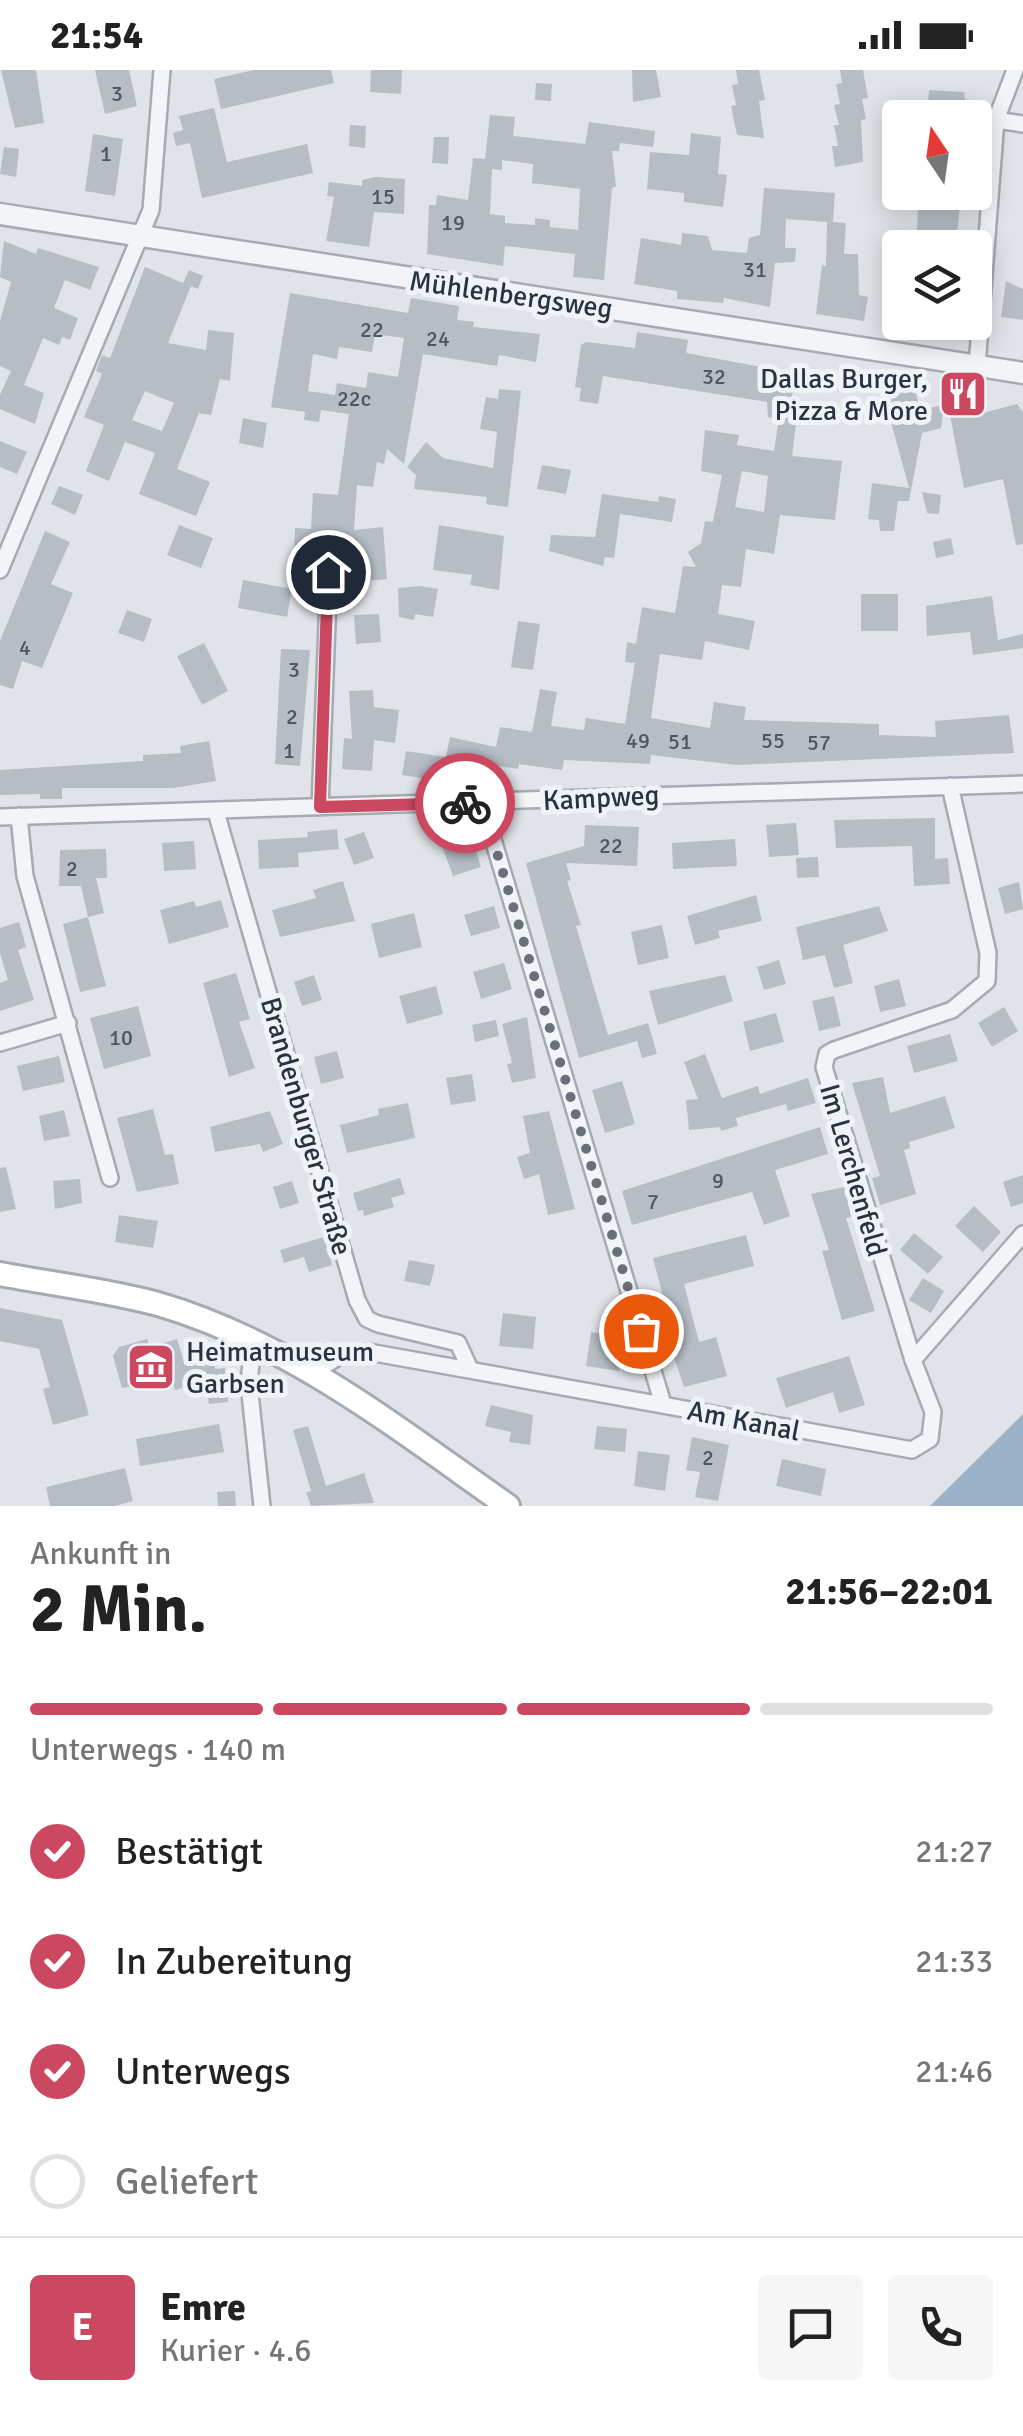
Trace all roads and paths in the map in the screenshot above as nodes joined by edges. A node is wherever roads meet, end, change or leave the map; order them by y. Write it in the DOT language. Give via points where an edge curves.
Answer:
graph roads {
  1 [pos="162,70"];
  2 [pos="1014,70"];
  3 [pos="996,120"];
  4 [pos="1023,124"];
  5 [pos="0,214"];
  6 [pos="141,236"];
  7 [pos="976,366"];
  8 [pos="1023,373"];
  9 [pos="0,570"];
  10 [pos="328,572"];
  11 [pos="1023,784"];
  12 [pos="950,786"];
  13 [pos="482,803"];
  14 [pos="320,807"];
  15 [pos="216,812"];
  16 [pos="19,816"];
  17 [pos="0,817"];
  18 [pos="68,1023"];
  19 [pos="0,1043"];
  20 [pos="110,1178"];
  21 [pos="1023,1234"];
  22 [pos="0,1274"];
  23 [pos="252,1341"];
  24 [pos="913,1360"];
  25 [pos="470,1369"];
  26 [pos="313,1373"];
  27 [pos="662,1404"];
  28 [pos="262,1506"];
  29 [pos="508,1506"];
  1 -- 6 [label="street" via="152,210"];
  2 -- 3 [label="street"];
  3 -- 4 [label="street"];
  3 -- 7 [label="street"];
  5 -- 6 [label="street, Mühlenbergsweg"];
  6 -- 7 [label="street, Mühlenbergsweg"];
  6 -- 9 [label="street"];
  7 -- 8 [label="street, Mühlenbergsweg"];
  10 -- 14 [label="street"];
  11 -- 12 [label="street, Kampweg"];
  12 -- 13 [label="street, Kampweg"];
  12 -- 24 [label="street, Im Lerchenfeld" via="988,953 988,981 952,1010 834,1050 824,1067"];
  13 -- 14 [label="street, Kampweg"];
  13 -- 27 [label="street"];
  14 -- 15 [label="street, Kampweg"];
  15 -- 16 [label="street, Kampweg"];
  15 -- 25 [label="street, Brandenburger Straße" via="358,1300 367,1319 378,1324 458,1343"];
  16 -- 17 [label="street, Kampweg"];
  16 -- 18 [label="street" via="25,876"];
  18 -- 19 [label="street"];
  18 -- 20 [label="street"];
  21 -- 24 [label="street"];
  22 -- 23 [label="main road" via="156,1304"];
  23 -- 26 [label="main road"];
  23 -- 28 [label="street" via="248,1384"];
  24 -- 27 [label="street, Am Kanal" via="935,1422 930,1439 912,1450"];
  25 -- 26 [label="street, Am Kanal" via="355,1352"];
  25 -- 27 [label="street, Am Kanal"];
  26 -- 29 [label="main road"];
}
